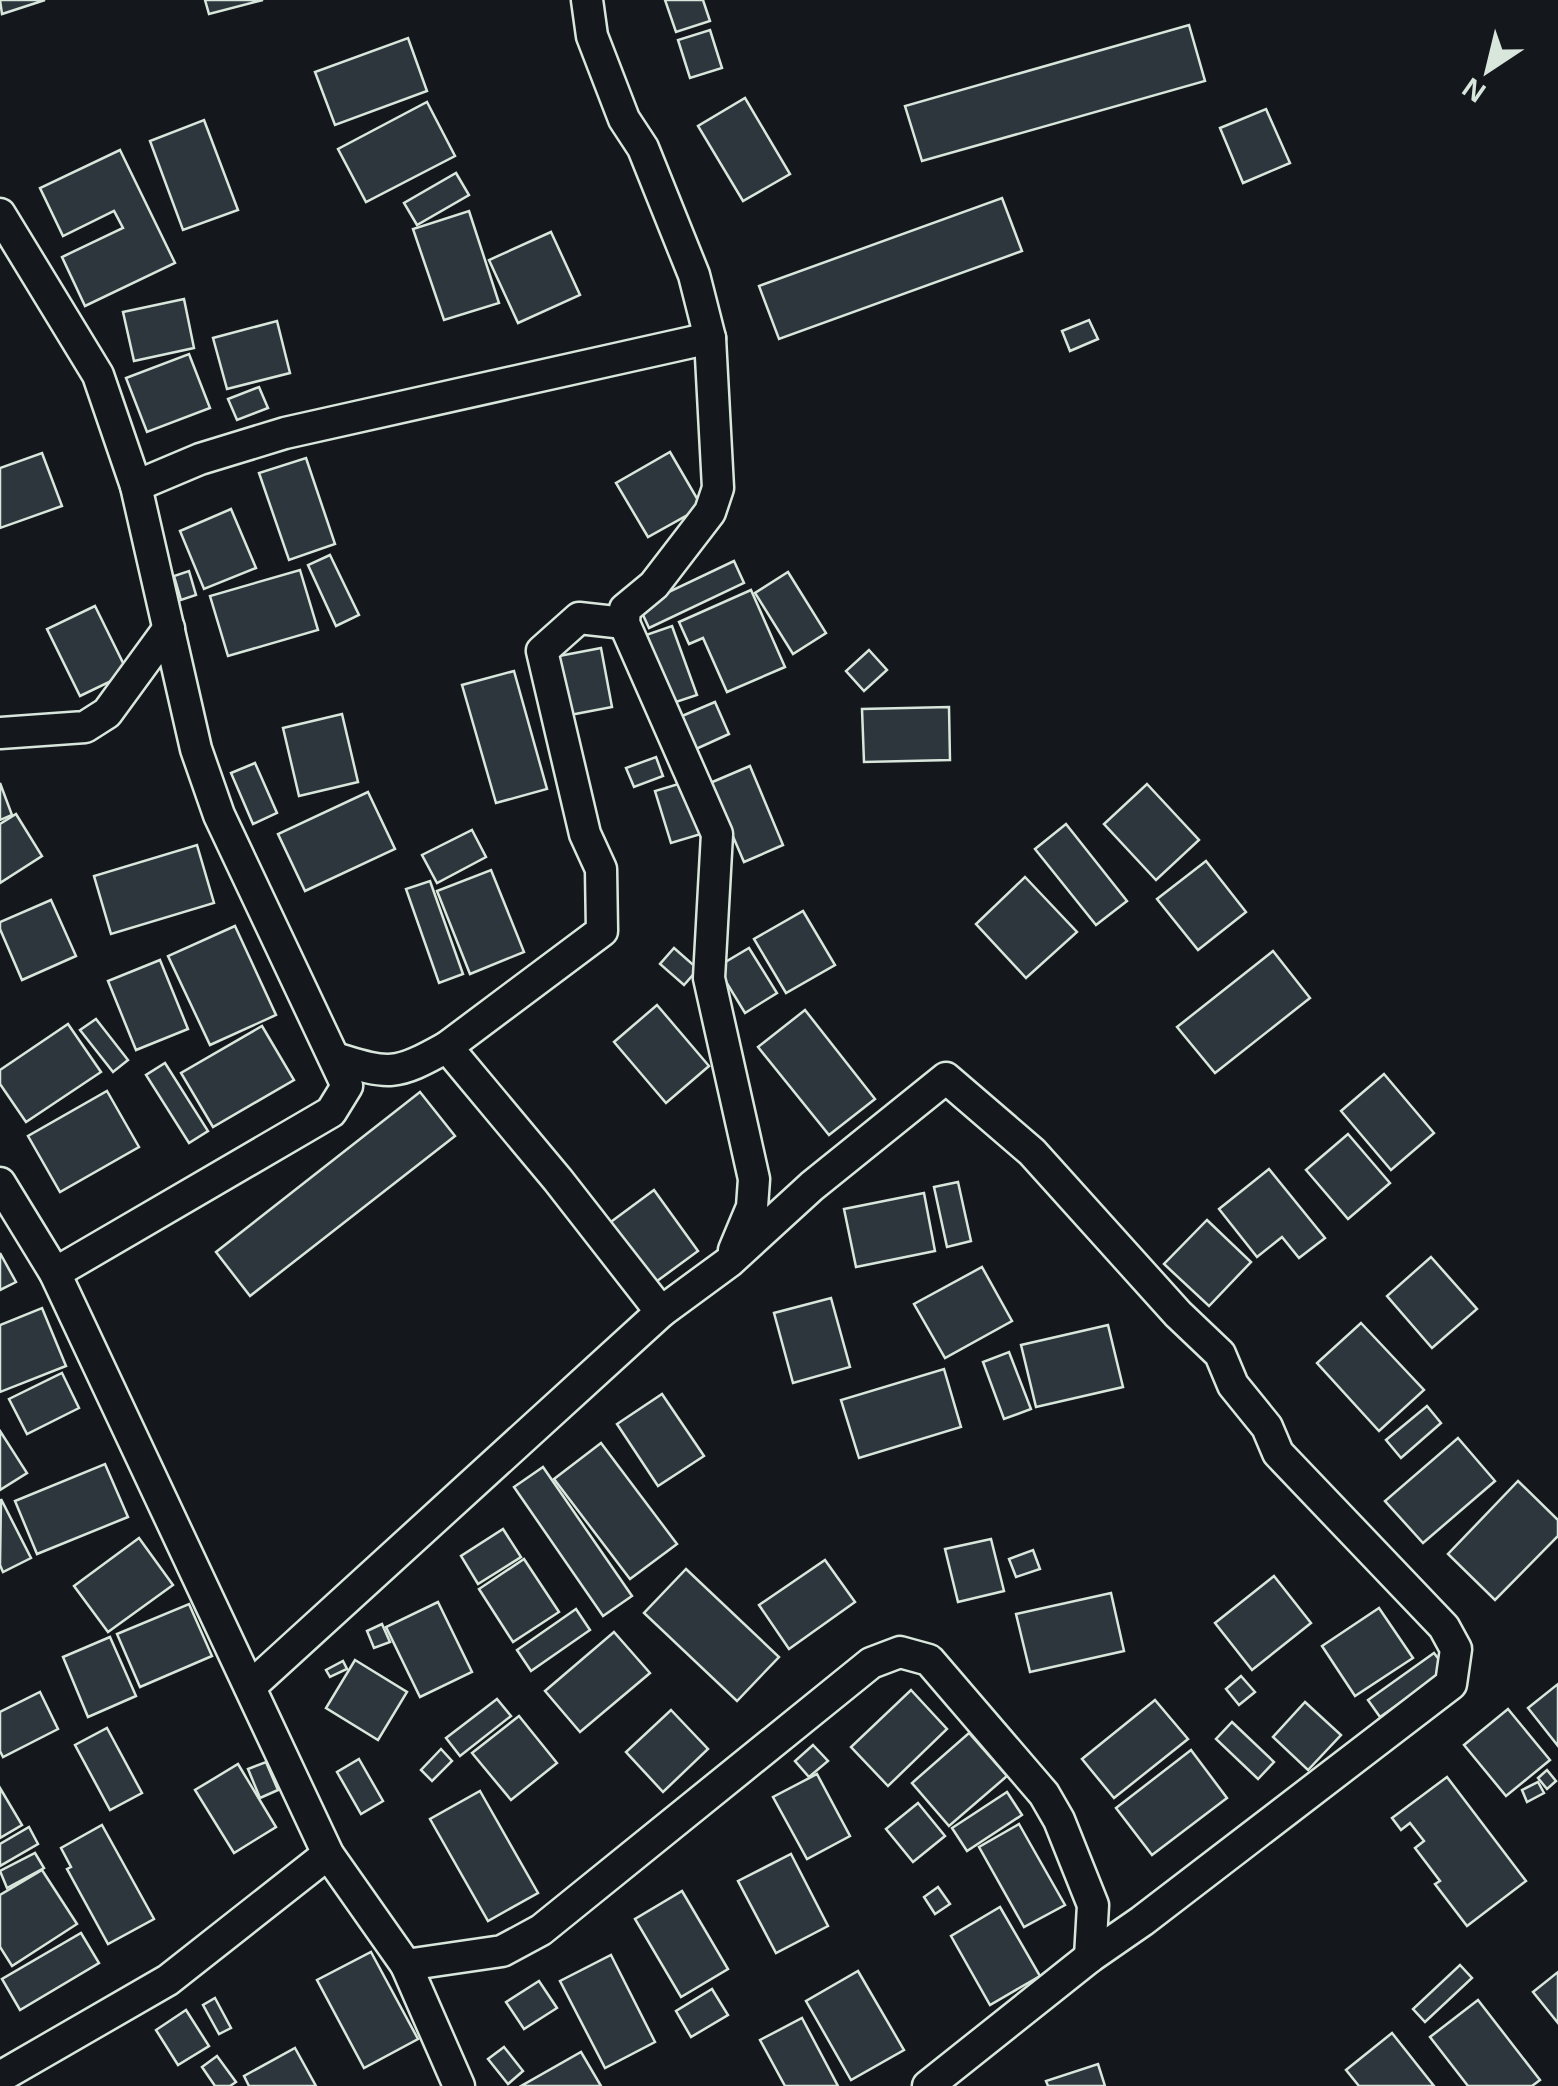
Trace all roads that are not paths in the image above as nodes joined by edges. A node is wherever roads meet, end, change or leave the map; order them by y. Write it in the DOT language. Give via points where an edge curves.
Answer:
graph roads {
  1 [pos="587,0"];
  2 [pos="0,214"];
  3 [pos="710,338"];
  4 [pos="136,486"];
  5 [pos="624,623"];
  6 [pos="169,628"];
  7 [pos="0,733"];
  8 [pos="447,1048"];
  9 [pos="335,1058"];
  10 [pos="0,1182"];
  11 [pos="729,1262"];
  12 [pos="55,1273"];
  13 [pos="661,1312"];
  14 [pos="250,1686"];
  15 [pos="328,1854"];
  16 [pos="1093,1905"];
  17 [pos="1142,1921"];
  18 [pos="1090,1957"];
  19 [pos="406,1965"];
  20 [pos="0,2077"];
  21 [pos="459,2086"];
  22 [pos="928,2086"];
  1 -- 3 [label="street" via="592,36 694,275"];
  2 -- 4 [label="street" via="98,375"];
  3 -- 4 [label="street" via="300,429"];
  3 -- 5 [label="street" via="718,488 710,512 654,585 625,609"];
  4 -- 6 [label="street"];
  5 -- 8 [label="street" via="579,618 542,651 585,834 601,869 602,931"];
  5 -- 11 [label="street" via="717,834 709,978 754,1178 752,1207"];
  6 -- 7 [label="street" via="107,713 85,726"];
  6 -- 9 [label="street" via="196,749 220,815"];
  8 -- 9 [label="street" via="416,1065 383,1072"];
  8 -- 13 [label="street"];
  9 -- 12 [label="street" via="347,1086 331,1112"];
  10 -- 12 [label="street"];
  11 -- 13 [label="street"];
  11 -- 17 [label="street" via="946,1078 1032,1152 1220,1354 1278,1454 1444,1627 1456,1650 1451,1684"];
  12 -- 14 [label="street"];
  13 -- 14 [label="street"];
  14 -- 15 [label="street"];
  15 -- 19 [label="street"];
  15 -- 20 [label="street" via="168,1980"];
  16 -- 17 [label="street"];
  16 -- 18 [label="street"];
  16 -- 19 [label="street" via="1044,1794 929,1660 900,1652 870,1663 541,1930 502,1952"];
  17 -- 18 [label="street"];
  18 -- 22 [label="street"];
  19 -- 21 [label="street"];
}
